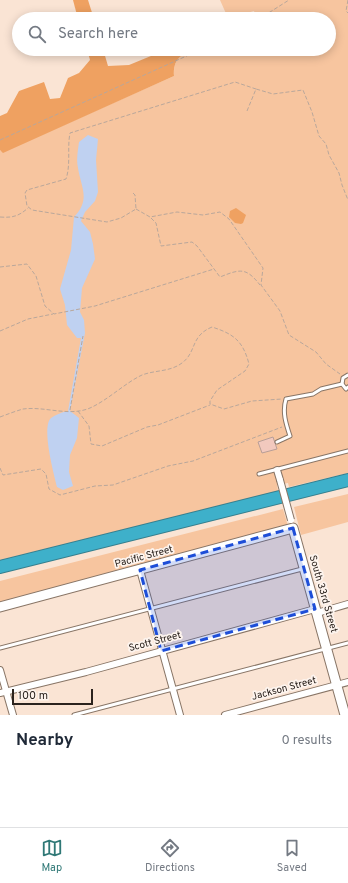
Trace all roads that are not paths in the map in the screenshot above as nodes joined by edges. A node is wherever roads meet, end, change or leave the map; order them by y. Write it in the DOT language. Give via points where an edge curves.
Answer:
graph roads {
  1 [pos="348,375"];
  2 [pos="342,384"];
  3 [pos="348,387"];
  4 [pos="277,442"];
  5 [pos="348,451"];
  6 [pos="277,470"];
  7 [pos="259,474"];
  8 [pos="348,480"];
  9 [pos="348,488"];
  10 [pos="292,524"];
  11 [pos="0,567"];
  12 [pos="304,568"];
  13 [pos="140,570"];
  14 [pos="0,575"];
  15 [pos="348,604"];
  16 [pos="0,607"];
  17 [pos="150,609"];
  18 [pos="316,611"];
  19 [pos="348,643"];
  20 [pos="0,648"];
  21 [pos="327,648"];
  22 [pos="161,651"];
  23 [pos="0,670"];
  24 [pos="348,682"];
  25 [pos="337,686"];
  26 [pos="172,689"];
  27 [pos="3,692"];
  28 [pos="13,715"];
  29 [pos="74,715"];
  30 [pos="180,715"];
  31 [pos="225,715"];
  32 [pos="345,715"];
  1 -- 2 [label="lane" via="344,376"];
  2 -- 3 [label="lane"];
  2 -- 4 [label="lane" via="321,389 313,394 286,399 284,406 289,438"];
  5 -- 6 [label="lane"];
  6 -- 7 [label="lane"];
  6 -- 10 [label="street, South 33rd Street, bridge"];
  8 -- 11 [label="highway"];
  9 -- 14 [label="highway"];
  10 -- 12 [label="street, South 33rd Street"];
  10 -- 13 [label="street, Pacific Street"];
  12 -- 17 [label="lane"];
  12 -- 18 [label="street, South 33rd Street"];
  13 -- 16 [label="street, Pacific Street"];
  13 -- 17 [label="street"];
  15 -- 18 [label="street, Scott Street"];
  17 -- 20 [label="lane"];
  17 -- 22 [label="street"];
  18 -- 21 [label="street, South 33rd Street"];
  18 -- 22 [label="street, Scott Street"];
  19 -- 21 [label="lane"];
  21 -- 25 [label="street, South 33rd Street"];
  21 -- 26 [label="lane"];
  22 -- 26 [label="street"];
  22 -- 27 [label="street, Scott Street"];
  23 -- 27 [label="street"];
  24 -- 25 [label="street, Jackson Street"];
  25 -- 31 [label="street, Jackson Street"];
  25 -- 32 [label="street, South 33rd Street"];
  26 -- 29 [label="lane"];
  26 -- 30 [label="street"];
  27 -- 28 [label="street"];
}
